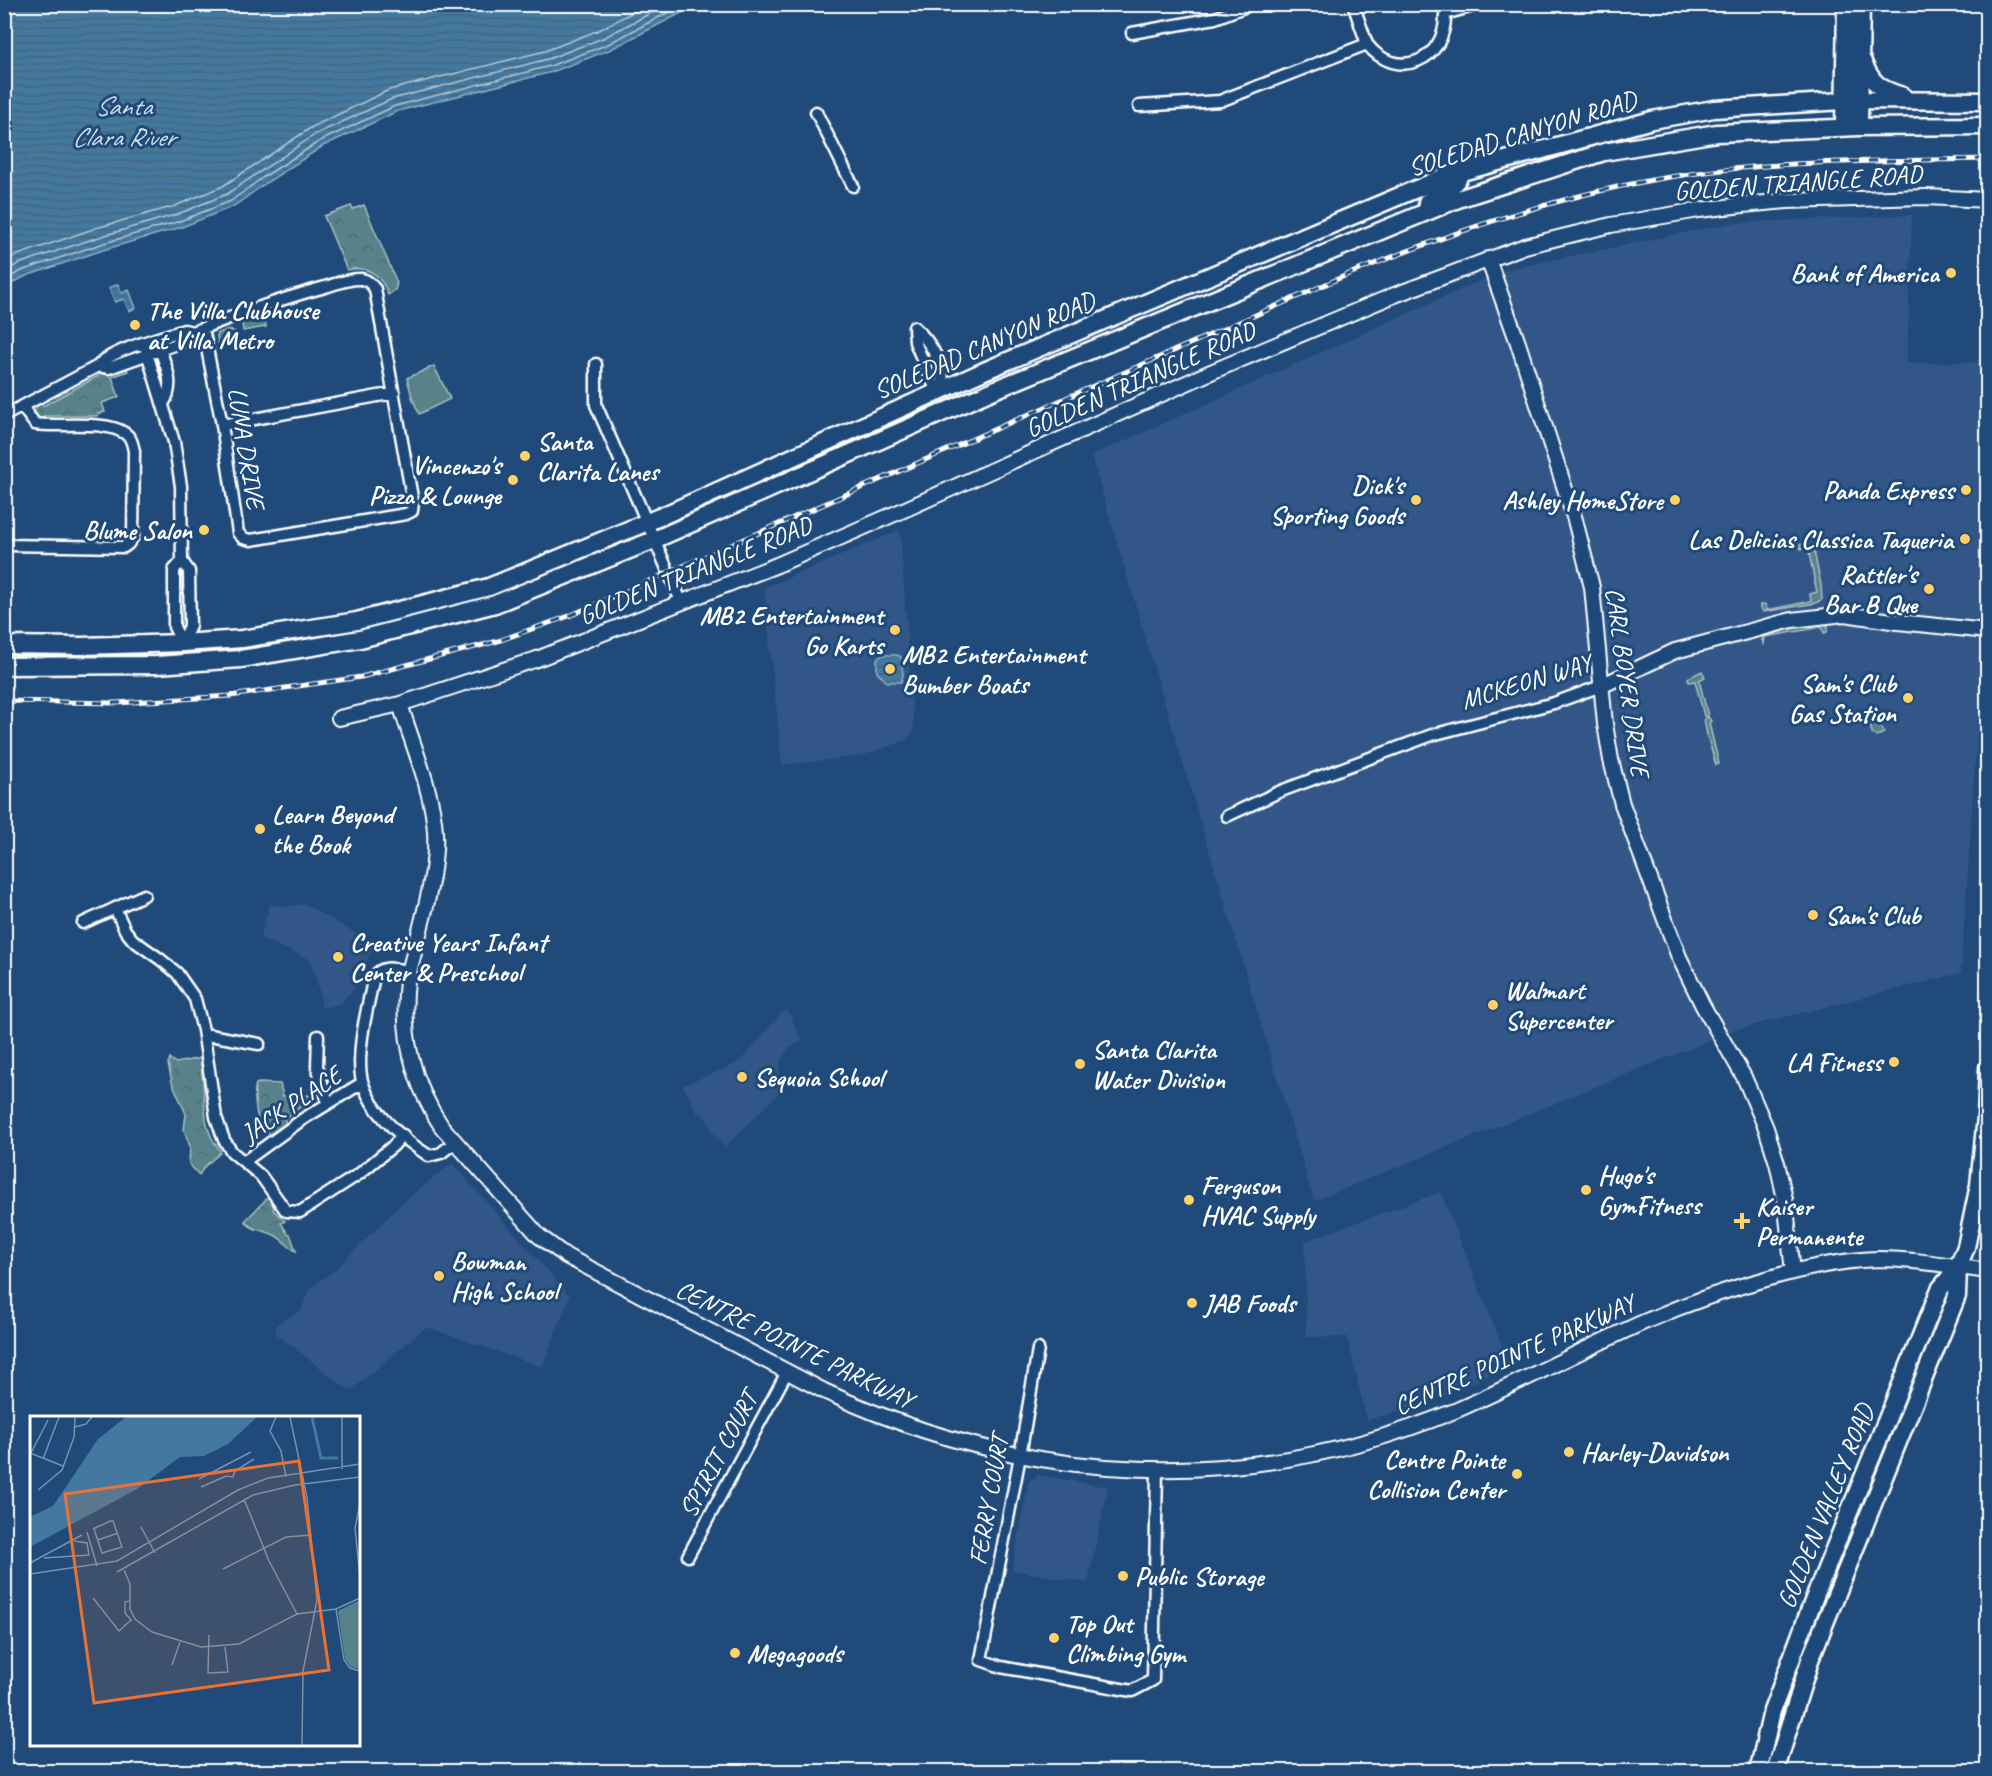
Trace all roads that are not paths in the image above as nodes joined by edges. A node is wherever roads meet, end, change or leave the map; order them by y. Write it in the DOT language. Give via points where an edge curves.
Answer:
graph roads {
  1 [pos="1252,4"];
  2 [pos="1353,4"];
  3 [pos="1480,4"];
  4 [pos="1845,4"];
  5 [pos="1861,4"];
  6 [pos="1443,9"];
  7 [pos="1132,33"];
  8 [pos="1367,44"];
  9 [pos="1860,56"];
  10 [pos="1918,100"];
  11 [pos="1852,101"];
  12 [pos="1988,101"];
  13 [pos="1138,106"];
  14 [pos="816,112"];
  15 [pos="1988,126"];
  16 [pos="1852,127"];
  17 [pos="1604,152"];
  18 [pos="1455,176"];
  19 [pos="853,186"];
  20 [pos="1988,200"];
  21 [pos="1401,222"];
  22 [pos="1488,259"];
  23 [pos="198,330"];
  24 [pos="156,339"];
  25 [pos="1115,340"];
  26 [pos="144,343"];
  27 [pos="160,351"];
  28 [pos="148,355"];
  29 [pos="596,364"];
  30 [pos="98,366"];
  31 [pos="942,390"];
  32 [pos="394,393"];
  33 [pos="163,404"];
  34 [pos="23,408"];
  35 [pos="4,416"];
  36 [pos="222,425"];
  37 [pos="858,451"];
  38 [pos="646,523"];
  39 [pos="654,540"];
  40 [pos="4,545"];
  41 [pos="182,561"];
  42 [pos="681,601"];
  43 [pos="1988,631"];
  44 [pos="182,644"];
  45 [pos="4,645"];
  46 [pos="182,663"];
  47 [pos="4,666"];
  48 [pos="1601,686"];
  49 [pos="400,704"];
  50 [pos="339,718"];
  51 [pos="1227,816"];
  52 [pos="144,894"];
  53 [pos="115,908"];
  54 [pos="83,923"];
  55 [pos="409,971"];
  56 [pos="204,1034"];
  57 [pos="318,1036"];
  58 [pos="259,1044"];
  59 [pos="1988,1068"];
  60 [pos="362,1083"];
  61 [pos="328,1103"];
  62 [pos="403,1135"];
  63 [pos="454,1143"];
  64 [pos="245,1161"];
  65 [pos="1958,1267"];
  66 [pos="1793,1272"];
  67 [pos="1988,1272"];
  68 [pos="1038,1349"];
  69 [pos="787,1372"];
  70 [pos="1020,1456"];
  71 [pos="1157,1470"];
  72 [pos="688,1556"];
  73 [pos="1758,1772"];
  74 [pos="1775,1772"];
  1 -- 7 [label="street" via="1215,18"];
  2 -- 8 [label="street"];
  3 -- 6 [label="street"];
  4 -- 11 [label="main road"];
  5 -- 9 [label="main road"];
  6 -- 8 [label="street" via="1442,39 1432,53 1417,62 1388,61"];
  8 -- 13 [label="street" via="1220,101"];
  9 -- 10 [label="main road" via="1877,86"];
  9 -- 11 [label="main road"];
  10 -- 11 [label="main road, SOLEDAD CANYON ROAD"];
  10 -- 12 [label="main road, SOLEDAD CANYON ROAD"];
  11 -- 16 [label="main road"];
  11 -- 18 [label="main road, SOLEDAD CANYON ROAD" via="1687,114 1630,126"];
  14 -- 19 [label="street"];
  15 -- 16 [label="main road, SOLEDAD CANYON ROAD"];
  16 -- 17 [label="main road, SOLEDAD CANYON ROAD" via="1717,133"];
  17 -- 18 [label="main road"];
  17 -- 21 [label="main road, SOLEDAD CANYON ROAD" via="1472,194"];
  18 -- 21 [label="main road" via="1451,188"];
  18 -- 31 [label="main road, SOLEDAD CANYON ROAD"];
  20 -- 22 [label="street, GOLDEN TRIANGLE ROAD" via="1926,196 1832,199 1710,209 1611,225"];
  21 -- 25 [label="main road, SOLEDAD CANYON ROAD"];
  22 -- 42 [label="street, GOLDEN TRIANGLE ROAD" via="1211,372 777,565"];
  22 -- 48 [label="street, CARL BOYER DRIVE" via="1575,520 1592,587"];
  23 -- 24 [label="street"];
  23 -- 27 [label="street" via="185,341"];
  23 -- 32 [label="street" via="317,289 366,280 375,290"];
  23 -- 36 [label="street, LUNA DRIVE"];
  24 -- 26 [label="street"];
  24 -- 27 [label="street"];
  25 -- 31 [label="main road" via="1066,352 964,394"];
  25 -- 37 [label="main road, SOLEDAD CANYON ROAD"];
  26 -- 28 [label="street"];
  26 -- 30 [label="street" via="104,359"];
  27 -- 28 [label="street"];
  27 -- 33 [label="street" via="171,384"];
  28 -- 30 [label="street" via="108,368"];
  28 -- 33 [label="street"];
  29 -- 38 [label="street" via="596,405"];
  30 -- 34 [label="street"];
  31 -- 31 [label="street" via="944,380 927,338 914,327 915,342 934,385"];
  31 -- 37 [label="main road" via="943,396 934,408 874,435"];
  31 -- 38 [label="main road, SOLEDAD CANYON ROAD"];
  32 -- 36 [label="street"];
  32 -- 36 [label="street, LUNA DRIVE" via="413,503 411,512 406,514 251,540 243,538 238,533"];
  33 -- 41 [label="street" via="181,486"];
  34 -- 35 [label="street"];
  34 -- 40 [label="street" via="35,424 104,426 118,429 130,438 134,451 133,537 124,547"];
  37 -- 39 [label="main road, SOLEDAD CANYON ROAD"];
  38 -- 39 [label="street"];
  38 -- 44 [label="main road, SOLEDAD CANYON ROAD" via="489,587 357,621"];
  39 -- 42 [label="street"];
  39 -- 46 [label="main road, SOLEDAD CANYON ROAD" via="495,604 360,639 242,659"];
  41 -- 44 [label="street" via="189,571 190,626"];
  41 -- 44 [label="street" via="174,570 174,627"];
  42 -- 49 [label="street, GOLDEN TRIANGLE ROAD" via="537,659"];
  43 -- 48 [label="street, MCKEON WAY" via="1845,614 1792,620 1675,651"];
  44 -- 45 [label="main road, SOLEDAD CANYON ROAD"];
  44 -- 46 [label="main road"];
  46 -- 47 [label="main road, SOLEDAD CANYON ROAD"];
  48 -- 51 [label="street, MCKEON WAY" via="1554,703 1432,735 1281,791"];
  48 -- 66 [label="street, CARL BOYER DRIVE" via="1617,785 1668,932 1744,1077 1769,1136 1785,1199"];
  49 -- 50 [label="street, GOLDEN TRIANGLE ROAD"];
  49 -- 55 [label="street, CENTRE POINTE PARKWAY" via="435,831 434,865"];
  52 -- 53 [label="street"];
  53 -- 54 [label="street"];
  53 -- 56 [label="street" via="133,940 177,973 189,989"];
  55 -- 60 [label="street" via="383,968 374,977 362,1044"];
  55 -- 63 [label="street, CENTRE POINTE PARKWAY" via="404,1019 410,1058 431,1111"];
  56 -- 58 [label="street"];
  56 -- 64 [label="street" via="216,1117 224,1140"];
  57 -- 61 [label="street" via="317,1066"];
  59 -- 65 [label="main road, GOLDEN VALLEY ROAD" via="1979,1185"];
  60 -- 61 [label="street, JACK PLACE"];
  60 -- 62 [label="street" via="384,1119"];
  61 -- 64 [label="street, JACK PLACE"];
  62 -- 63 [label="street" via="429,1156"];
  62 -- 64 [label="street" via="358,1174 294,1213 282,1207 269,1185"];
  63 -- 69 [label="street, CENTRE POINTE PARKWAY" via="552,1247"];
  65 -- 66 [label="street, CENTRE POINTE PARKWAY" via="1880,1259"];
  65 -- 67 [label="street, CENTRE POINTE PARKWAY"];
  65 -- 73 [label="main road, GOLDEN VALLEY ROAD" via="1940,1289 1815,1596 1772,1711"];
  65 -- 74 [label="main road, GOLDEN VALLEY ROAD" via="1957,1296 1810,1660"];
  66 -- 71 [label="street, CENTRE POINTE PARKWAY" via="1675,1309 1466,1406 1384,1436 1272,1462"];
  68 -- 70 [label="street, FERRY COURT"];
  69 -- 70 [label="street, CENTRE POINTE PARKWAY" via="887,1419 954,1441"];
  69 -- 72 [label="street, SPIRIT COURT"];
  70 -- 71 [label="street, CENTRE POINTE PARKWAY"];
  70 -- 71 [label="street, FERRY COURT" via="981,1660 1132,1691 1152,1680"];
}
